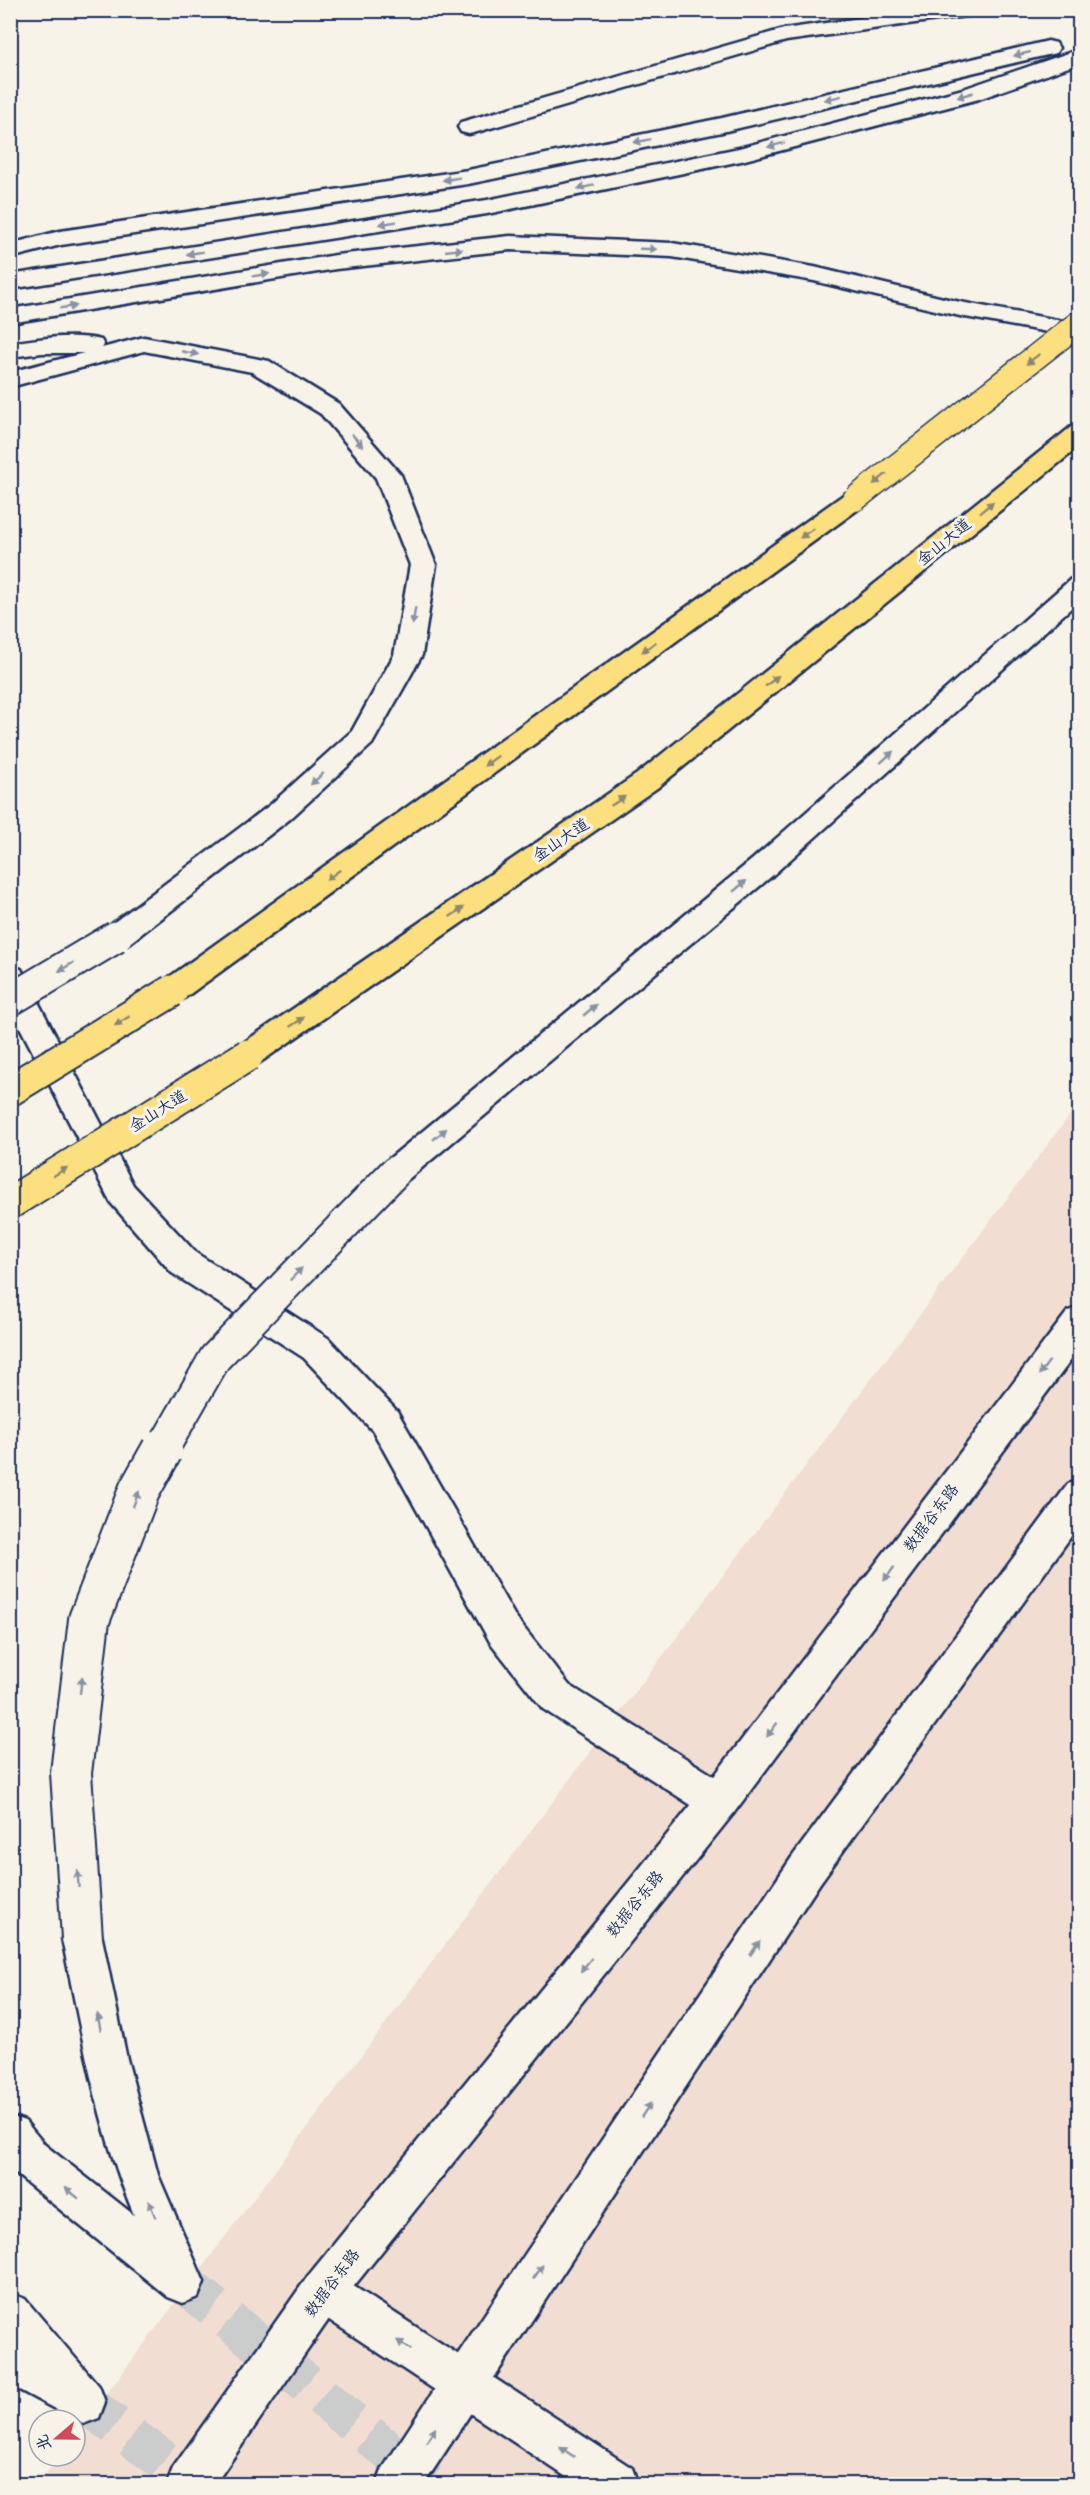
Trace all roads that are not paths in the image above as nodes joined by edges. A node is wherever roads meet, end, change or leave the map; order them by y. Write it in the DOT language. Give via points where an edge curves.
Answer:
graph roads {
  1 [pos="966,10"];
  2 [pos="1080,41"];
  3 [pos="1080,55"];
  4 [pos="470,128"];
  5 [pos="10,251"];
  6 [pos="10,282"];
  7 [pos="10,316"];
  8 [pos="1080,322"];
  9 [pos="1080,331"];
  10 [pos="144,344"];
  11 [pos="10,351"];
  12 [pos="10,380"];
  13 [pos="1080,433"];
  14 [pos="1080,585"];
  15 [pos="10,977"];
  16 [pos="10,1000"];
  17 [pos="10,1090"];
  18 [pos="10,1203"];
  19 [pos="1080,1321"];
  20 [pos="1080,1495"];
  21 [pos="719,1801"];
  22 [pos="20,2148"];
  23 [pos="323,2291"];
  24 [pos="10,2314"];
  25 [pos="10,2360"];
  26 [pos="463,2384"];
  27 [pos="189,2484"];
  28 [pos="399,2484"];
  29 [pos="616,2484"];
  1 -- 4 [label="main road" via="784,35"];
  2 -- 5 [label="main road, one-way" via="722,125 480,175 60,238"];
  3 -- 6 [label="main road, one-way" via="971,94 741,154 487,207"];
  7 -- 9 [label="main road, one-way" via="336,262 510,243 672,250 814,274 960,309"];
  8 -- 17 [label="highway, one-way, bridge" via="855,499 172,991"];
  10 -- 11 [label="main road" via="42,346"];
  10 -- 12 [label="main road"];
  10 -- 16 [label="main road, one-way, bridge" via="260,366 330,409 388,475 423,565 408,655 362,737 280,812 116,937"];
  18 -- 13 [label="highway, 金山大道, one-way, bridge" via="248,1055 647,781"];
  14 -- 22 [label="main road, bridge" via="764,867 395,1172 215,1358 139,1491 89,1620 71,1773 82,1938 107,2060 138,2176 183,2282"];
  15 -- 21 [label="main road" via="122,1194 184,1263 316,1347 385,1421 503,1630 556,1697"];
  19 -- 21 [label="main road, 数据谷东路, one-way"];
  26 -- 20 [label="main road, one-way" via="806,1870"];
  21 -- 23 [label="main road, 数据谷东路, one-way"];
  26 -- 23 [label="main road, one-way"];
  23 -- 27 [label="main road, 数据谷东路"];
  24 -- 25 [label="main road" via="83,2402"];
  28 -- 26 [label="main road, one-way"];
  29 -- 26 [label="main road, one-way"];
}
